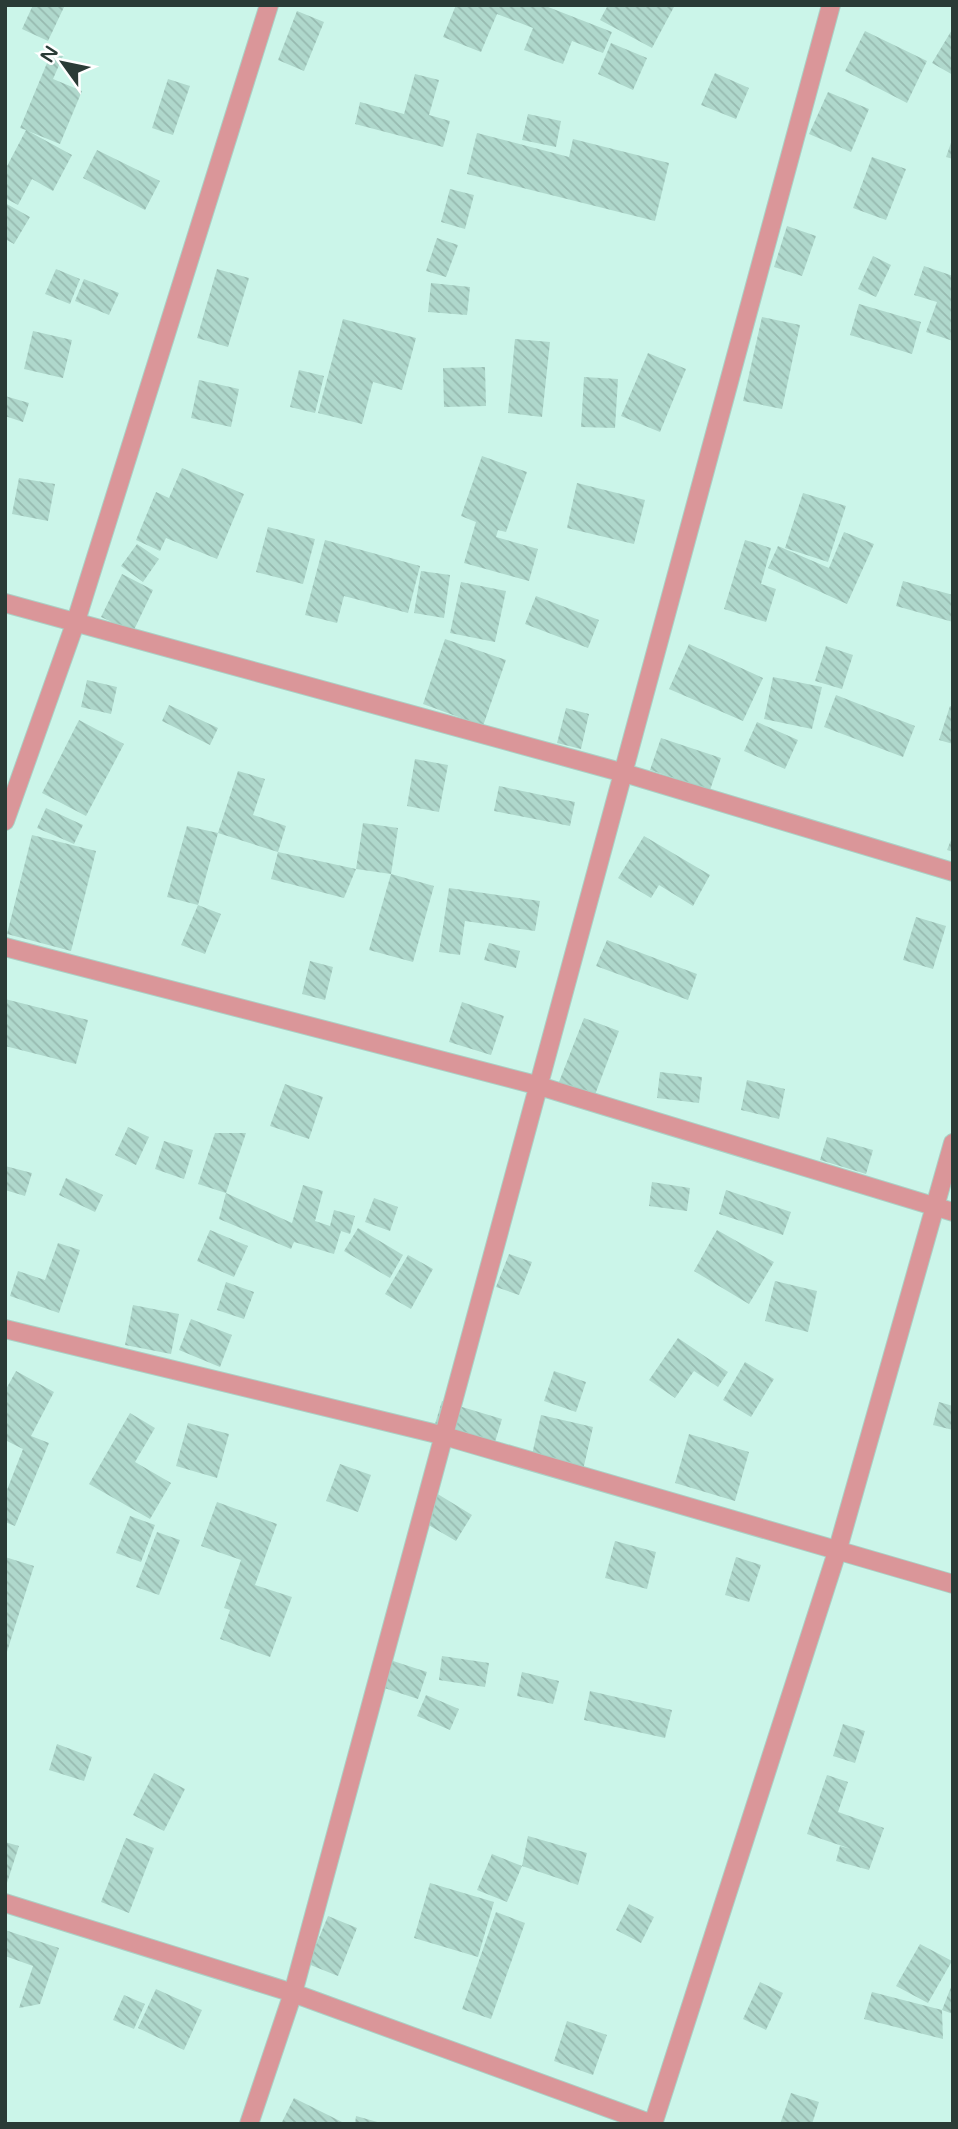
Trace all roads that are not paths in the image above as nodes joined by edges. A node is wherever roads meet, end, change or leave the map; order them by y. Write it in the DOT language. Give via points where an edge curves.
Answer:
graph roads {
  1 [pos="270,5"];
  2 [pos="831,5"];
  3 [pos="5,603"];
  4 [pos="76,621"];
  5 [pos="624,773"];
  6 [pos="5,821"];
  7 [pos="953,872"];
  8 [pos="5,947"];
  9 [pos="536,1085"];
  10 [pos="953,1143"];
  11 [pos="935,1206"];
  12 [pos="953,1212"];
  13 [pos="5,1329"];
  14 [pos="441,1435"];
  15 [pos="837,1552"];
  16 [pos="953,1584"];
  17 [pos="5,1903"];
  18 [pos="293,1993"];
  19 [pos="249,2124"];
  20 [pos="653,2124"];
  1 -- 4 [label="street"];
  2 -- 5 [label="street"];
  3 -- 4 [label="street"];
  4 -- 5 [label="street"];
  4 -- 6 [label="street"];
  5 -- 7 [label="street"];
  5 -- 9 [label="street"];
  8 -- 9 [label="street"];
  9 -- 11 [label="street"];
  9 -- 14 [label="street"];
  10 -- 11 [label="street"];
  11 -- 12 [label="street"];
  11 -- 15 [label="street"];
  13 -- 14 [label="street"];
  14 -- 15 [label="street"];
  14 -- 18 [label="street"];
  15 -- 16 [label="street"];
  15 -- 20 [label="street"];
  17 -- 18 [label="street"];
  18 -- 19 [label="street"];
  18 -- 20 [label="street"];
}
